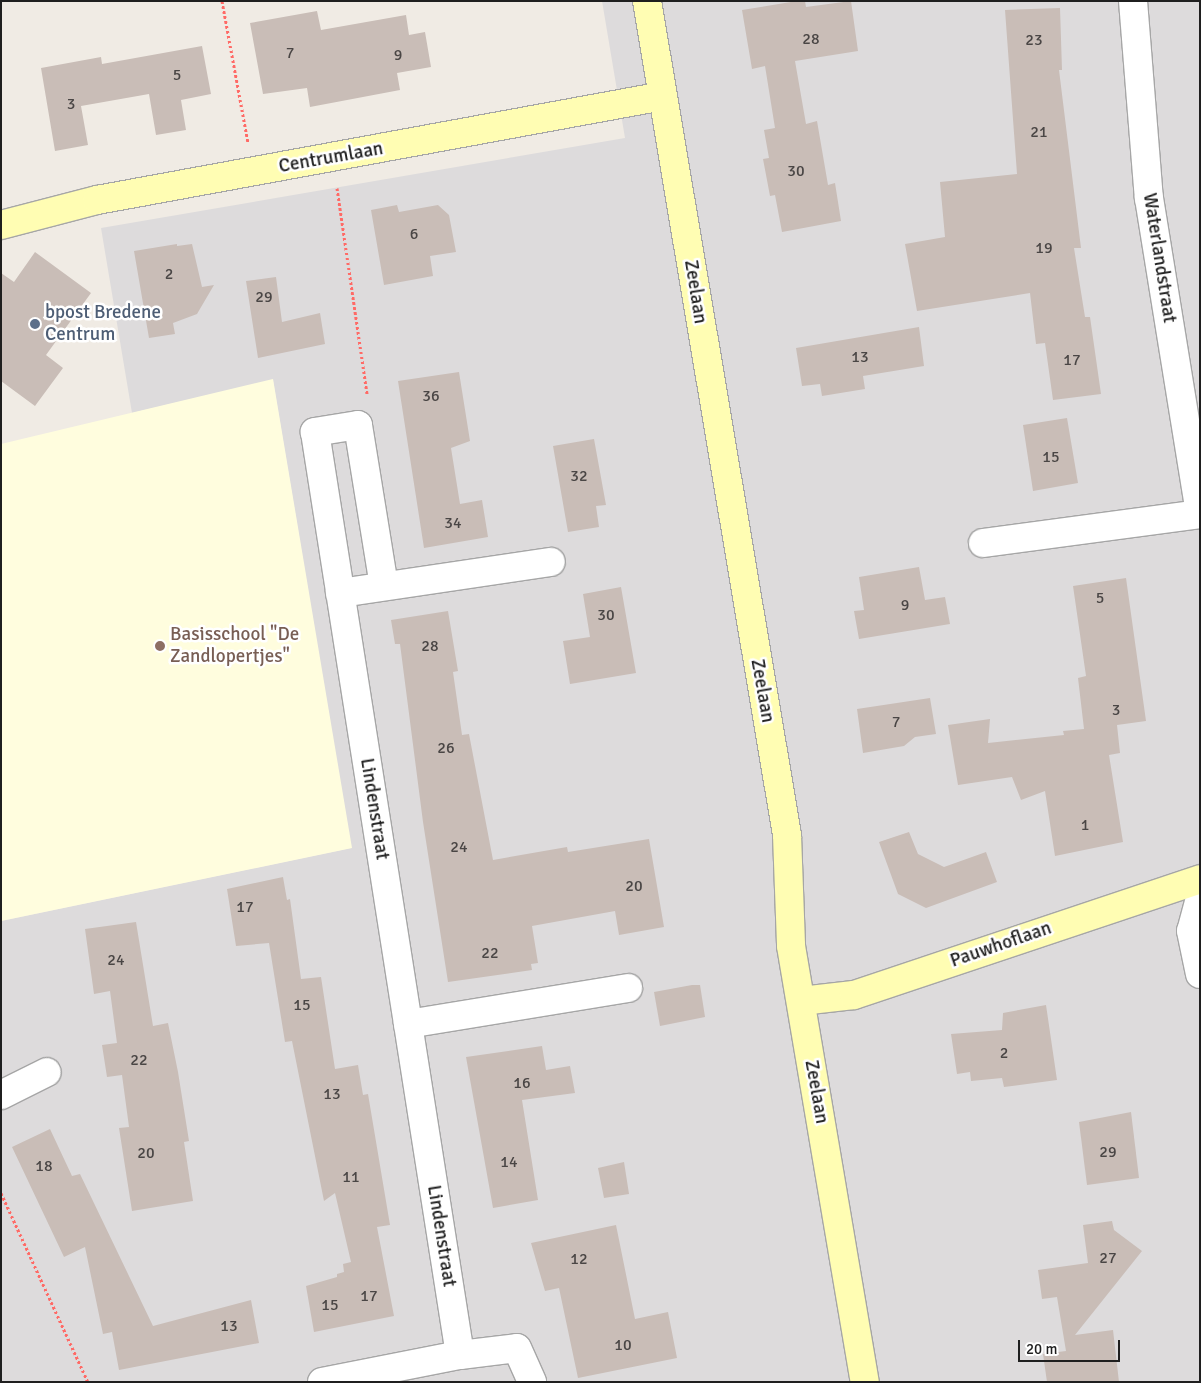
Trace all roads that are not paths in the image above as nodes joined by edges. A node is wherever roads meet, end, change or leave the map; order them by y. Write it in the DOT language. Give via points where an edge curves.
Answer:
graph roads {
  1 [pos="648,1"];
  2 [pos="1133,1"];
  3 [pos="663,96"];
  4 [pos="1,225"];
  5 [pos="1200,514"];
  6 [pos="983,543"];
  7 [pos="551,562"];
  8 [pos="384,586"];
  9 [pos="340,593"];
  10 [pos="1200,879"];
  11 [pos="1200,898"];
  12 [pos="1200,974"];
  13 [pos="628,988"];
  14 [pos="801,1001"];
  15 [pos="408,1024"];
  16 [pos="47,1072"];
  17 [pos="1,1095"];
  18 [pos="460,1355"];
  19 [pos="322,1382"];
  20 [pos="532,1382"];
  21 [pos="865,1382"];
  1 -- 3 [label="street, Zeelaan"];
  2 -- 5 [label="street, Waterlandstraat" via="1149,198"];
  3 -- 4 [label="street, Centrumlaan" via="74,205"];
  3 -- 14 [label="street, Zeelaan" via="787,835 791,946"];
  5 -- 6 [label="street, Waterlandstraat"];
  7 -- 8 [label="street"];
  8 -- 9 [label="street"];
  8 -- 9 [label="street, Lindenstraat" via="358,425 314,432"];
  9 -- 15 [label="street, Lindenstraat"];
  10 -- 14 [label="street, Pauwhoflaan" via="854,996"];
  11 -- 12 [label="street" via="1191,931"];
  13 -- 15 [label="street"];
  14 -- 21 [label="street, Zeelaan"];
  15 -- 18 [label="street, Lindenstraat"];
  16 -- 17 [label="street"];
  18 -- 19 [label="street"];
  18 -- 20 [label="street" via="517,1348"];
}
